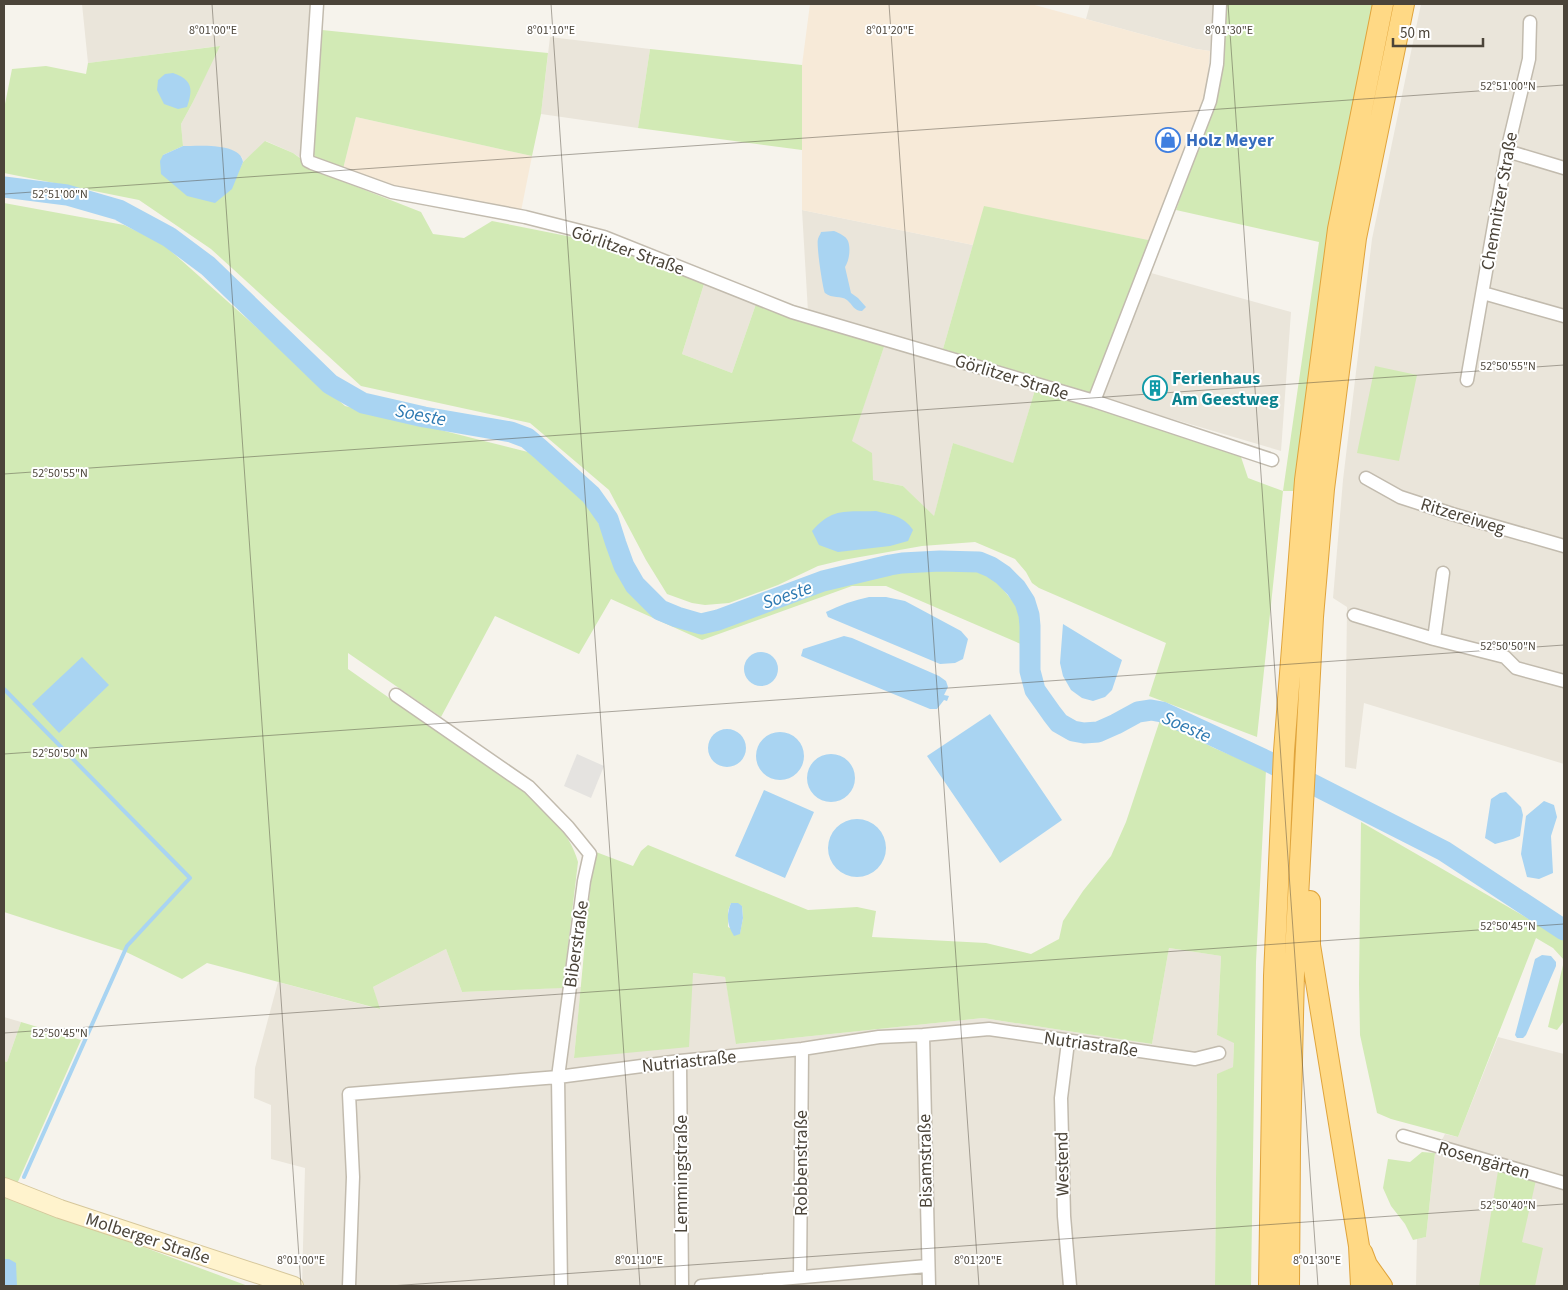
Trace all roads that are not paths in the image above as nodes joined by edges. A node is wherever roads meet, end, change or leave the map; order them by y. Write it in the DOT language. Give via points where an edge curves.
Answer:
graph roads {
  1 [pos="317,4"];
  2 [pos="1220,4"];
  3 [pos="1383,4"];
  4 [pos="1404,4"];
  5 [pos="1530,22"];
  6 [pos="1507,151"];
  7 [pos="1564,168"];
  8 [pos="1483,293"];
  9 [pos="1564,316"];
  10 [pos="1467,380"];
  11 [pos="1094,401"];
  12 [pos="1272,460"];
  13 [pos="1366,478"];
  14 [pos="1564,546"];
  15 [pos="1444,572"];
  16 [pos="1354,615"];
  17 [pos="1434,639"];
  18 [pos="1564,681"];
  19 [pos="396,694"];
  20 [pos="1303,793"];
  21 [pos="923,1035"];
  22 [pos="1068,1042"];
  23 [pos="802,1049"];
  24 [pos="1219,1053"];
  25 [pos="680,1061"];
  26 [pos="558,1077"];
  27 [pos="1403,1136"];
  28 [pos="1564,1183"];
  29 [pos="4,1187"];
  30 [pos="1360,1246"];
  31 [pos="927,1266"];
  32 [pos="800,1277"];
  33 [pos="294,1286"];
  34 [pos="348,1286"];
  35 [pos="560,1286"];
  36 [pos="682,1286"];
  37 [pos="702,1286"];
  38 [pos="929,1286"];
  39 [pos="1070,1286"];
  40 [pos="1269,1286"];
  41 [pos="1289,1286"];
  42 [pos="1361,1286"];
  43 [pos="1382,1286"];
  1 -- 11 [label="street, Görlitzer Straße" via="308,161 392,192 525,217 604,237 792,312"];
  2 -- 11 [label="street" via="1217,64 1210,101"];
  3 -- 40 [label="highway" via="1338,229 1305,480 1282,790 1274,976"];
  4 -- 20 [label="highway" via="1356,238 1324,489"];
  5 -- 6 [label="street, Chemnitzer Straße" via="1529,59"];
  6 -- 7 [label="street"];
  6 -- 8 [label="street, Chemnitzer Straße"];
  8 -- 9 [label="street"];
  8 -- 10 [label="street, Chemnitzer Straße"];
  11 -- 12 [label="street, Görlitzer Straße"];
  13 -- 14 [label="street, Ritzereiweg" via="1400,497"];
  15 -- 17 [label="street"];
  16 -- 17 [label="street"];
  17 -- 18 [label="street" via="1505,657 1516,668"];
  19 -- 26 [label="street, Biberstraße" via="529,787 590,854"];
  20 -- 30 [label="highway" via="1310,813 1310,945"];
  20 -- 41 [label="highway" via="1294,973"];
  21 -- 22 [label="street, Nutriastraße" via="989,1029"];
  21 -- 23 [label="street, Nutriastraße" via="879,1037"];
  21 -- 31 [label="street, Bisamstraße"];
  22 -- 24 [label="street, Nutriastraße" via="1195,1059"];
  22 -- 39 [label="street, Westend" via="1061,1098 1064,1216"];
  23 -- 25 [label="street, Nutriastraße"];
  23 -- 32 [label="street, Robbenstraße"];
  25 -- 26 [label="street, Nutriastraße"];
  25 -- 36 [label="street, Lemmingstraße"];
  26 -- 34 [label="street, Nutriastraße" via="349,1094 353,1177"];
  26 -- 35 [label="street, Biberstraße"];
  27 -- 28 [label="street, Rosengärten"];
  29 -- 33 [label="main road, Molberger Straße" via="60,1209"];
  30 -- 42 [label="highway"];
  30 -- 43 [label="highway"];
  31 -- 32 [label="street"];
  31 -- 38 [label="street, Bisamstraße"];
  32 -- 37 [label="street"];
}
